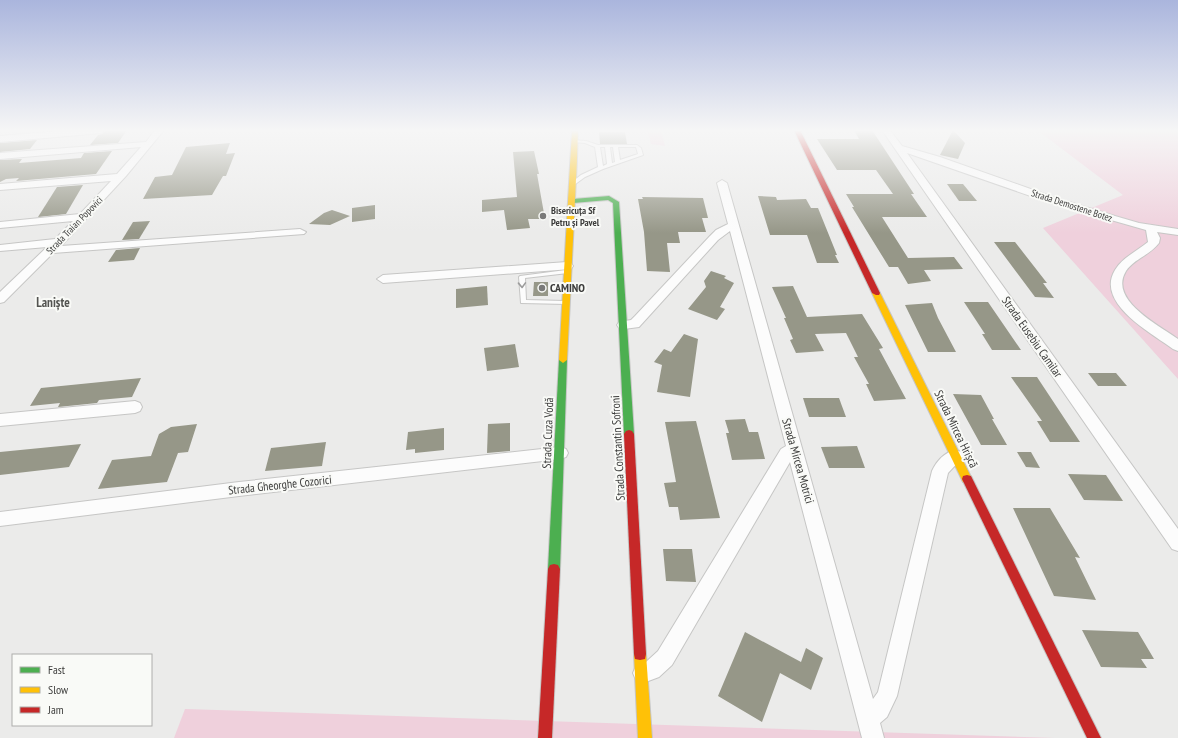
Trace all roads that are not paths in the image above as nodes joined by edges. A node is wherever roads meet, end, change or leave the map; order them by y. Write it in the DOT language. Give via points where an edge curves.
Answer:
graph roads {
  1 [pos="131,164"];
  2 [pos="574,164"];
  3 [pos="600,164"];
  4 [pos="814,164"];
  5 [pos="911,164"];
  6 [pos="952,164"];
  7 [pos="610,165"];
  8 [pos="600,168"];
  9 [pos="120,177"];
  10 [pos="574,183"];
  11 [pos="722,183"];
  12 [pos="0,187"];
  13 [pos="573,201"];
  14 [pos="82,216"];
  15 [pos="0,225"];
  16 [pos="733,225"];
  17 [pos="1150,228"];
  18 [pos="300,232"];
  19 [pos="1178,232"];
  20 [pos="54,246"];
  21 [pos="0,248"];
  22 [pos="566,269"];
  23 [pos="383,279"];
  24 [pos="0,299"];
  25 [pos="565,303"];
  26 [pos="624,325"];
  27 [pos="1178,346"];
  28 [pos="134,407"];
  29 [pos="0,420"];
  30 [pos="795,449"];
  31 [pos="560,453"];
  32 [pos="956,456"];
  33 [pos="0,519"];
  34 [pos="1178,543"];
  35 [pos="643,673"];
  36 [pos="868,720"];
  37 [pos="545,738"];
  38 [pos="645,738"];
  39 [pos="873,738"];
  40 [pos="1094,738"];
  1 -- 9 [label="street, Strada Traian Popovici"];
  2 -- 10 [label="main road, Strada Cuza Vodă"];
  3 -- 8 [label="lane"];
  4 -- 32 [label="main road, Strada Mircea Hrișcă"];
  5 -- 34 [label="street, Strada Eusebiu Camilar"];
  6 -- 17 [label="street, Strada Demostene Botez" via="1052,200"];
  7 -- 8 [label="lane"];
  8 -- 10 [label="lane"];
  9 -- 12 [label="street"];
  9 -- 14 [label="street, Strada Traian Popovici"];
  10 -- 13 [label="main road, Strada Cuza Vodă"];
  11 -- 16 [label="street, Strada Mircea Motrici"];
  13 -- 22 [label="main road, Strada Cuza Vodă"];
  13 -- 26 [label="main road, Strada Constantin Sofroni" via="608,198 616,202"];
  14 -- 15 [label="street"];
  14 -- 20 [label="street, Strada Traian Popovici"];
  16 -- 26 [label="street" via="714,238 640,319 634,324"];
  16 -- 30 [label="street, Strada Mircea Motrici"];
  17 -- 19 [label="street, Strada Demostene Botez"];
  17 -- 27 [label="street" via="1153,243 1121,270 1116,280 1117,296 1134,314"];
  18 -- 20 [label="street"];
  20 -- 21 [label="street"];
  20 -- 24 [label="street, Strada Traian Popovici"];
  22 -- 23 [label="street"];
  22 -- 25 [label="main road, Strada Cuza Vodă"];
  22 -- 25 [label="lane, one-way" via="522,277 523,302"];
  25 -- 31 [label="main road, Strada Cuza Vodă"];
  26 -- 35 [label="main road, Strada Constantin Sofroni"];
  28 -- 29 [label="street"];
  30 -- 35 [label="street" via="787,453 754,504 664,658 658,665"];
  30 -- 36 [label="street, Strada Mircea Motrici"];
  31 -- 33 [label="street, Strada Gheorghe Cozorici"];
  31 -- 37 [label="main road, Strada Cuza Vodă"];
  32 -- 36 [label="street" via="940,471 887,696"];
  32 -- 40 [label="main road, Strada Mircea Hrișcă"];
  35 -- 38 [label="main road, Strada Constantin Sofroni"];
  36 -- 39 [label="street, Strada Mircea Motrici"];
}
